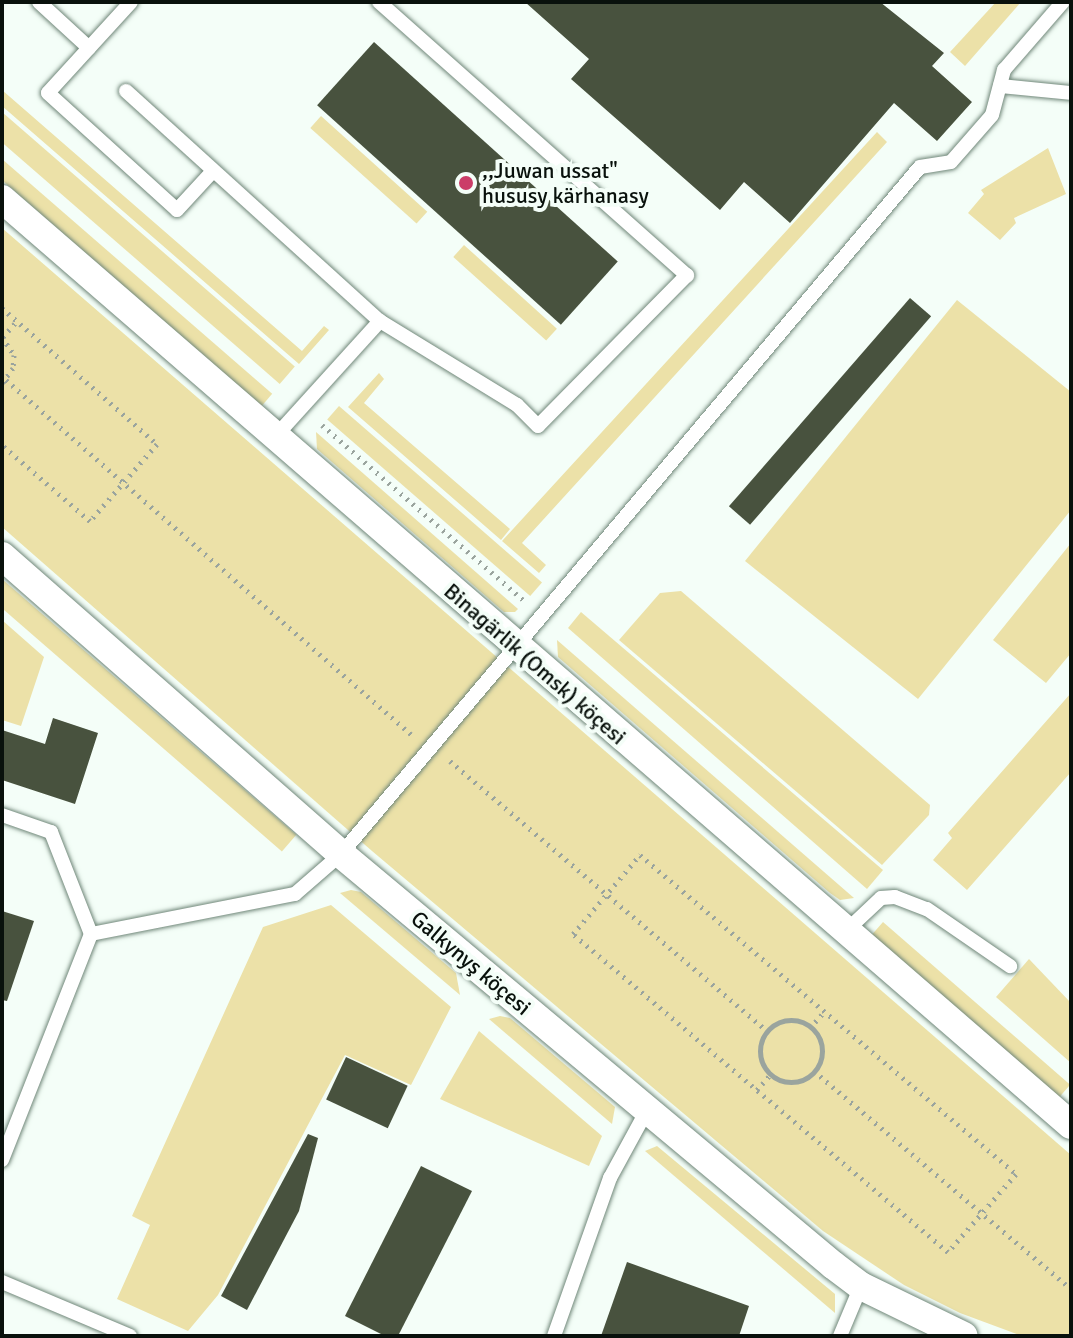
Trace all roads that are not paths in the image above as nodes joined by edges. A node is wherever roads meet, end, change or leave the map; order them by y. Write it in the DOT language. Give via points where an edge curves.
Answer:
graph roads {
  1 [pos="39,2"];
  2 [pos="131,2"];
  3 [pos="379,2"];
  4 [pos="1063,2"];
  5 [pos="89,48"];
  6 [pos="1000,86"];
  7 [pos="126,91"];
  8 [pos="1071,93"];
  9 [pos="213,171"];
  10 [pos="2,199"];
  11 [pos="380,321"];
  12 [pos="275,437"];
  13 [pos="2,556"];
  14 [pos="518,649"];
  15 [pos="2,815"];
  16 [pos="341,854"];
  17 [pos="846,931"];
  18 [pos="91,934"];
  19 [pos="1010,966"];
  20 [pos="647,1110"];
  21 [pos="1071,1125"];
  22 [pos="2,1160"];
  23 [pos="2,1282"];
  24 [pos="861,1286"];
  25 [pos="130,1336"];
  26 [pos="554,1336"];
  27 [pos="840,1336"];
  28 [pos="964,1336"];
  1 -- 5 [label="lane"];
  2 -- 5 [label="lane"];
  3 -- 11 [label="lane" via="687,275 538,426 517,405"];
  4 -- 6 [label="lane" via="1004,70"];
  5 -- 9 [label="lane" via="48,93 177,210"];
  6 -- 8 [label="lane"];
  6 -- 14 [label="lane" via="992,115 951,162 920,167"];
  7 -- 9 [label="lane"];
  9 -- 11 [label="lane"];
  10 -- 12 [label="street, Binagärlik (Omsk) köçesi"];
  11 -- 12 [label="lane"];
  12 -- 14 [label="street, Binagärlik (Omsk) köçesi"];
  13 -- 16 [label="street, Galkynyş köçesi"];
  14 -- 16 [label="lane"];
  14 -- 17 [label="street, Binagärlik (Omsk) köçesi"];
  15 -- 18 [label="lane" via="51,832"];
  16 -- 18 [label="lane" via="295,894"];
  16 -- 20 [label="street, Galkynyş köçesi"];
  17 -- 19 [label="lane" via="881,898 895,897 927,909"];
  17 -- 21 [label="street, Binagärlik (Omsk) köçesi"];
  18 -- 22 [label="lane"];
  20 -- 24 [label="street, Galkynyş köçesi"];
  20 -- 26 [label="lane" via="610,1178"];
  23 -- 25 [label="lane"];
  24 -- 27 [label="lane"];
  24 -- 28 [label="street, Galkynyş köçesi"];
}
